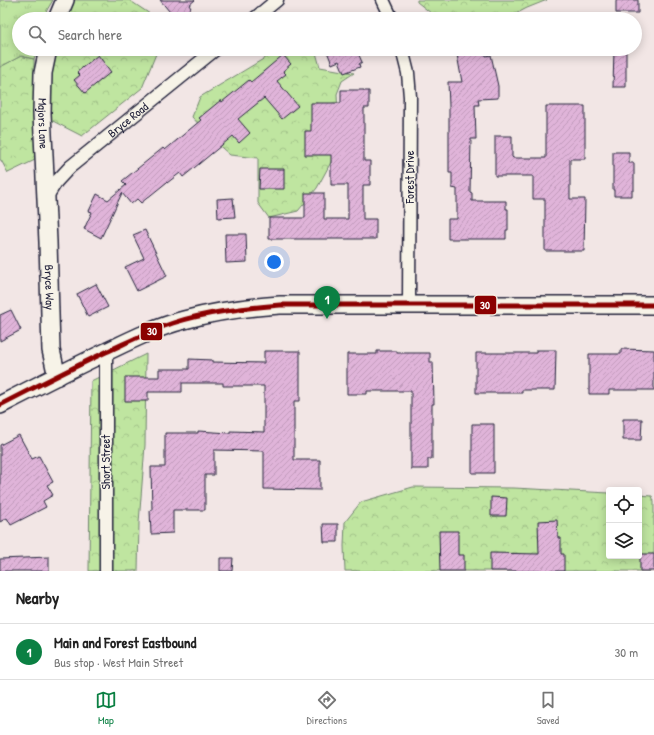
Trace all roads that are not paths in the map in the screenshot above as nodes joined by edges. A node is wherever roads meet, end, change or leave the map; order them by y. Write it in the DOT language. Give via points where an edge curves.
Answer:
graph roads {
  1 [pos="65,0"];
  2 [pos="277,0"];
  3 [pos="383,0"];
  4 [pos="60,12"];
  5 [pos="262,12"];
  6 [pos="389,12"];
  7 [pos="47,56"];
  8 [pos="207,56"];
  9 [pos="404,56"];
  10 [pos="46,198"];
  11 [pos="409,305"];
  12 [pos="654,305"];
  13 [pos="106,352"];
  14 [pos="58,376"];
  15 [pos="0,405"];
  16 [pos="106,571"];
  1 -- 4 [label="main road"];
  2 -- 5 [label="street"];
  3 -- 6 [label="street"];
  7 -- 10 [label="main road, Majors Lane" via="43,73 42,113"];
  8 -- 10 [label="street, Bryce Road" via="70,167"];
  9 -- 11 [label="street, Forest Drive" via="410,103"];
  10 -- 14 [label="main road, Bryce Way" via="51,350"];
  11 -- 12 [label="main road"];
  11 -- 13 [label="main road" via="280,305 215,312 184,320"];
  13 -- 14 [label="main road"];
  13 -- 16 [label="street, Short Street"];
  14 -- 15 [label="main road"];
}
